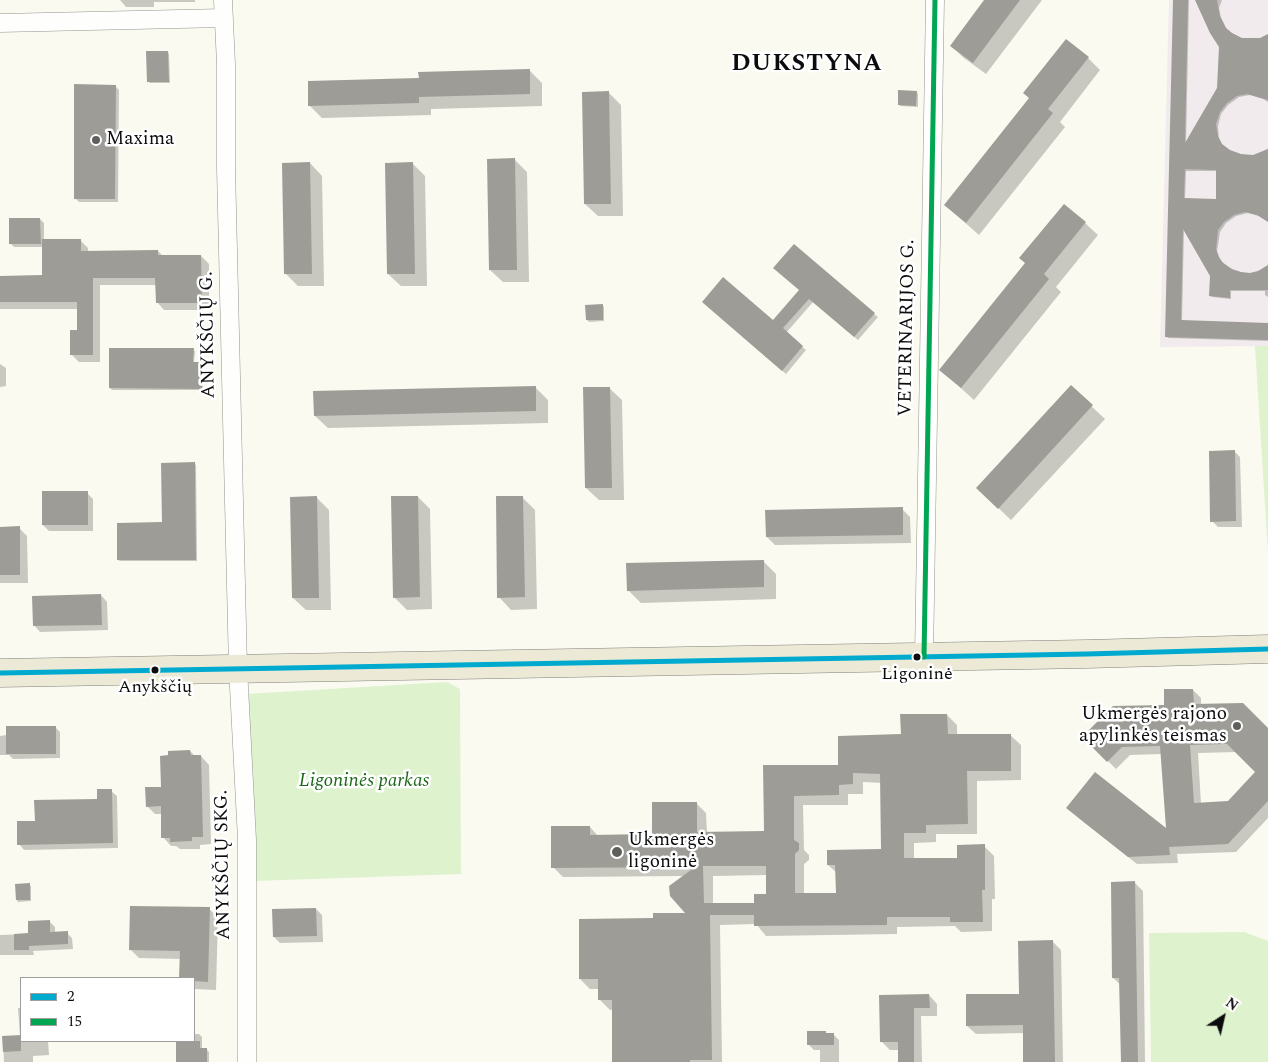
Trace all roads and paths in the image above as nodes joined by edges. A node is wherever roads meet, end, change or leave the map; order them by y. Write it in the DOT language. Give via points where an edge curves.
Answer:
graph roads {
  1 [pos="223,0"];
  2 [pos="935,0"];
  3 [pos="224,18"];
  4 [pos="0,22"];
  5 [pos="1268,649"];
  6 [pos="924,657"];
  7 [pos="238,668"];
  8 [pos="0,673"];
  9 [pos="247,1062"];
  1 -- 3 [label="street, ANYKŠČIŲ G."];
  2 -- 6 [label="street, VETERINARIJOS G."];
  3 -- 4 [label="street"];
  3 -- 7 [label="street, ANYKŠČIŲ G."];
  5 -- 6 [label="main road"];
  6 -- 7 [label="main road"];
  7 -- 8 [label="main road"];
  7 -- 9 [label="street, ANYKŠČIŲ SKG." via="247,840"];
}
